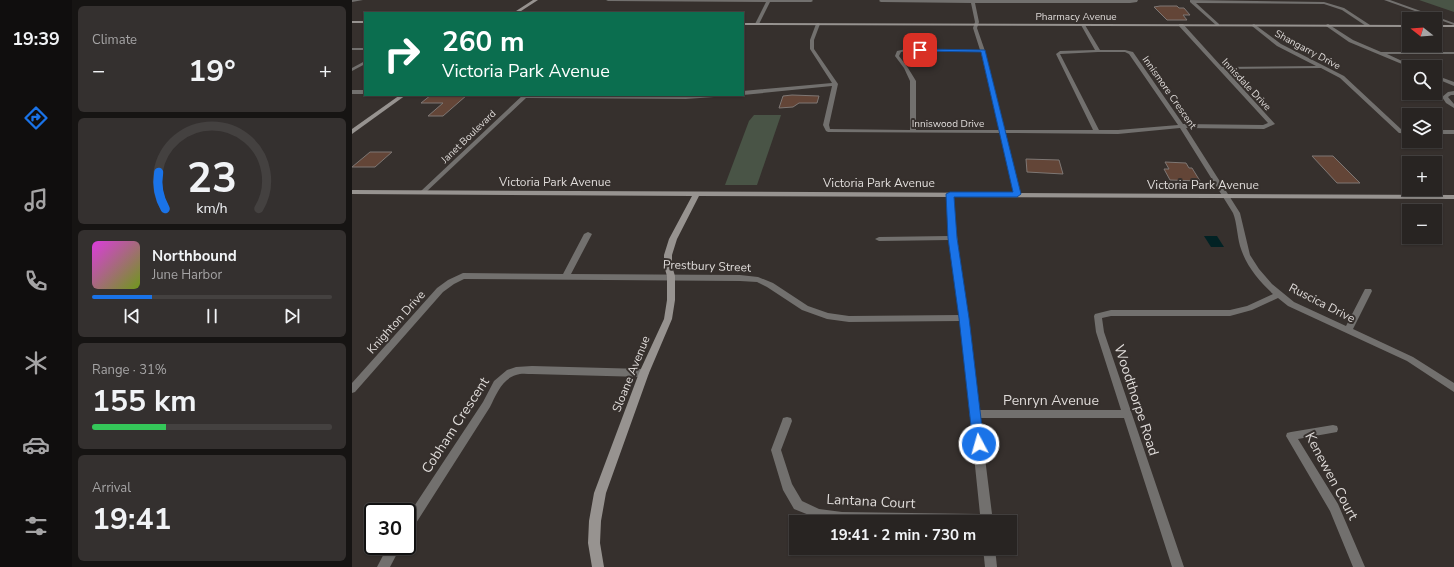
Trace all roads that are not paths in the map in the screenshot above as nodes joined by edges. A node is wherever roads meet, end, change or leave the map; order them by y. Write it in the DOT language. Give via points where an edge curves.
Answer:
graph roads {
  1 [pos="361,0"];
  2 [pos="536,0"];
  3 [pos="608,0"];
  4 [pos="1136,0"];
  5 [pos="1386,0"];
  6 [pos="352,1"];
  7 [pos="768,1"];
  8 [pos="812,1"];
  9 [pos="881,1"];
  10 [pos="972,1"];
  11 [pos="1192,1"];
  12 [pos="528,6"];
  13 [pos="517,12"];
  14 [pos="523,12"];
  15 [pos="352,22"];
  16 [pos="364,22"];
  17 [pos="744,24"];
  18 [pos="757,24"];
  19 [pos="818,24"];
  20 [pos="976,24"];
  21 [pos="1083,25"];
  22 [pos="1181,25"];
  23 [pos="1217,25"];
  24 [pos="1254,25"];
  25 [pos="1328,25"];
  26 [pos="1368,25"];
  27 [pos="1454,25"];
  28 [pos="1402,26"];
  29 [pos="1442,26"];
  30 [pos="352,49"];
  31 [pos="364,49"];
  32 [pos="983,51"];
  33 [pos="1098,51"];
  34 [pos="1379,53"];
  35 [pos="1454,53"];
  36 [pos="1402,62"];
  37 [pos="364,63"];
  38 [pos="1324,67"];
  39 [pos="1220,68"];
  40 [pos="352,70"];
  41 [pos="1442,79"];
  42 [pos="835,84"];
  43 [pos="1454,84"];
  44 [pos="352,92"];
  45 [pos="364,92"];
  46 [pos="744,93"];
  47 [pos="1454,93"];
  48 [pos="402,96"];
  49 [pos="526,96"];
  50 [pos="686,96"];
  51 [pos="1454,106"];
  52 [pos="1182,126"];
  53 [pos="913,131"];
  54 [pos="352,132"];
  55 [pos="1003,132"];
  56 [pos="1097,132"];
  57 [pos="1402,132"];
  58 [pos="1442,132"];
  59 [pos="1454,132"];
  60 [pos="352,192"];
  61 [pos="423,192"];
  62 [pos="696,194"];
  63 [pos="950,194"];
  64 [pos="1017,194"];
  65 [pos="1227,196"];
  66 [pos="1454,197"];
  67 [pos="588,234"];
  68 [pos="953,238"];
  69 [pos="879,239"];
  70 [pos="463,276"];
  71 [pos="671,276"];
  72 [pos="564,277"];
  73 [pos="1368,291"];
  74 [pos="1279,295"];
  75 [pos="964,318"];
  76 [pos="1348,330"];
  77 [pos="644,373"];
  78 [pos="1454,388"];
  79 [pos="352,389"];
  80 [pos="975,414"];
  81 [pos="1126,414"];
  82 [pos="787,421"];
  83 [pos="1333,430"];
  84 [pos="416,513"];
  85 [pos="827,515"];
  86 [pos="986,515"];
  87 [pos="390,555"];
  88 [pos="990,555"];
  89 [pos="383,567"];
  90 [pos="598,567"];
  91 [pos="991,567"];
  92 [pos="1178,567"];
  93 [pos="1359,567"];
  1 -- 6 [label="street"];
  2 -- 12 [label="street"];
  3 -- 7 [label="street"];
  4 -- 10 [label="street"];
  5 -- 27 [label="street"];
  7 -- 8 [label="street"];
  7 -- 18 [label="street"];
  9 -- 10 [label="street"];
  10 -- 20 [label="street"];
  11 -- 23 [label="street"];
  11 -- 26 [label="street" via="1324,3 1343,9"];
  12 -- 13 [label="street"];
  12 -- 14 [label="street"];
  15 -- 16 [label="street"];
  17 -- 18 [label="street, Pharmacy Avenue"];
  18 -- 19 [label="street, Pharmacy Avenue"];
  19 -- 20 [label="street, Pharmacy Avenue"];
  19 -- 42 [label="street" via="812,40 812,49"];
  20 -- 21 [label="street, Pharmacy Avenue"];
  20 -- 32 [label="street" via="977,39"];
  21 -- 22 [label="street, Pharmacy Avenue"];
  21 -- 33 [label="street"];
  22 -- 23 [label="street, Pharmacy Avenue"];
  22 -- 39 [label="street, Innisdale Drive"];
  23 -- 24 [label="street, Pharmacy Avenue"];
  24 -- 25 [label="street, Pharmacy Avenue"];
  24 -- 38 [label="street, Shangarry Drive" via="1279,45"];
  25 -- 26 [label="street, Pharmacy Avenue"];
  25 -- 34 [label="street" via="1351,41"];
  26 -- 28 [label="street, Pharmacy Avenue"];
  27 -- 29 [label="street"];
  30 -- 31 [label="street"];
  32 -- 53 [label="street" via="899,52 897,56 913,81"];
  32 -- 55 [label="street"];
  33 -- 52 [label="street, Innismore Crescent" via="1131,53"];
  33 -- 56 [label="street" via="1058,54"];
  34 -- 35 [label="street"];
  34 -- 36 [label="street"];
  37 -- 40 [label="street"];
  38 -- 39 [label="street"];
  38 -- 57 [label="street, Shangarry Drive" via="1342,77"];
  39 -- 52 [label="street, Innisdale Drive" via="1272,124 1264,127"];
  41 -- 43 [label="street"];
  42 -- 46 [label="street"];
  42 -- 53 [label="street, Inniswood Drive" via="826,125 828,130"];
  44 -- 45 [label="street"];
  47 -- 51 [label="street" via="1445,97"];
  48 -- 54 [label="street"];
  49 -- 50 [label="street"];
  49 -- 61 [label="street, Janet Boulevard"];
  52 -- 56 [label="street, Inniswood Drive"];
  52 -- 65 [label="street, Innismore Crescent"];
  53 -- 55 [label="street, Inniswood Drive"];
  55 -- 56 [label="street, Inniswood Drive"];
  55 -- 64 [label="street"];
  58 -- 59 [label="street"];
  60 -- 61 [label="street, Victoria Park Avenue"];
  61 -- 62 [label="street, Victoria Park Avenue"];
  62 -- 63 [label="street, Victoria Park Avenue"];
  62 -- 71 [label="street, Sloane Avenue" via="670,248 668,266"];
  63 -- 64 [label="street, Victoria Park Avenue"];
  63 -- 68 [label="street"];
  64 -- 65 [label="street, Victoria Park Avenue"];
  65 -- 66 [label="street, Victoria Park Avenue"];
  65 -- 74 [label="street, Ruscica Drive" via="1239,217 1246,254 1255,269"];
  67 -- 72 [label="street"];
  68 -- 69 [label="street"];
  68 -- 75 [label="street"];
  70 -- 72 [label="street, Prestbury Street"];
  70 -- 79 [label="street, Knighton Drive" via="440,290"];
  71 -- 72 [label="street, Prestbury Street"];
  71 -- 75 [label="street, Prestbury Street" via="758,280 805,308 827,316"];
  71 -- 77 [label="street, Sloane Avenue" via="668,319"];
  73 -- 76 [label="street"];
  74 -- 76 [label="street, Ruscica Drive" via="1291,304"];
  74 -- 81 [label="street, Woodthorpe Road" via="1230,313 1111,312 1098,316 1100,332"];
  75 -- 80 [label="street"];
  76 -- 78 [label="street, Ruscica Drive" via="1410,359"];
  77 -- 84 [label="street, Cobham Crescent" via="516,371 504,377 493,389"];
  77 -- 90 [label="street, Sloane Avenue" via="600,493 594,543"];
  80 -- 81 [label="street, Penryn Avenue"];
  80 -- 86 [label="street"];
  81 -- 92 [label="street, Woodthorpe Road"];
  82 -- 85 [label="street, Lantana Court" via="776,450 787,486 798,505"];
  83 -- 93 [label="street, Kenewen Court" via="1291,436 1334,508"];
  87 -- 89 [label="street"];
  88 -- 91 [label="street"];
}
